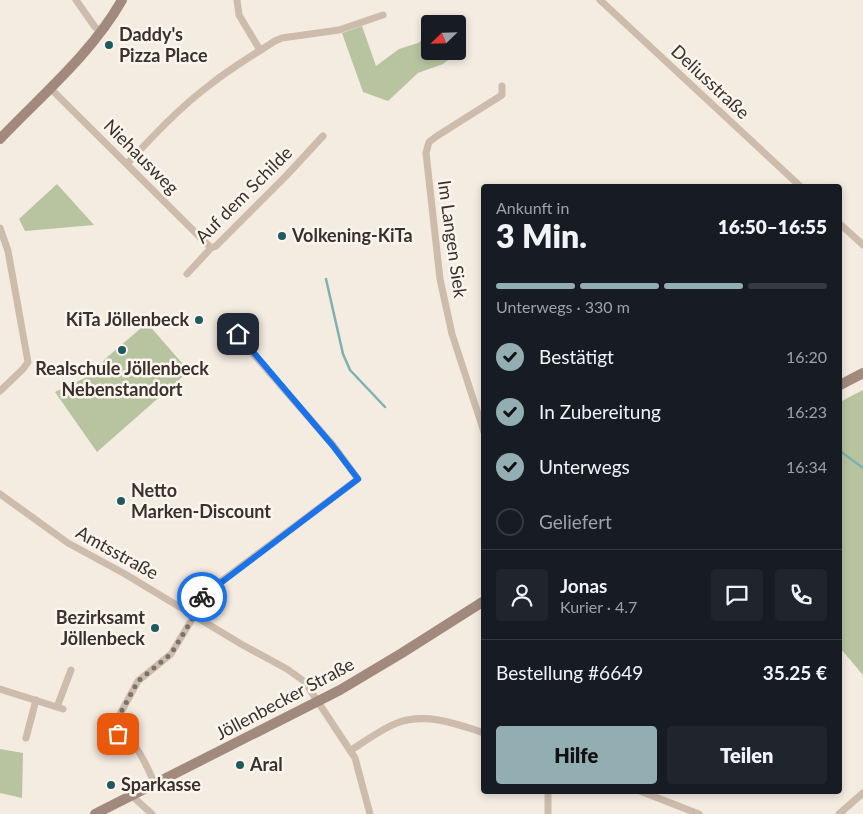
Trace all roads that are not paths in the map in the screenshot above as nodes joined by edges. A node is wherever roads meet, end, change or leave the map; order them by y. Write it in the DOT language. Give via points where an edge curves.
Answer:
graph roads {
  1 [pos="76,0"];
  2 [pos="122,0"];
  3 [pos="236,0"];
  4 [pos="600,0"];
  5 [pos="383,15"];
  6 [pos="101,32"];
  7 [pos="260,50"];
  8 [pos="502,86"];
  9 [pos="50,88"];
  10 [pos="323,136"];
  11 [pos="0,138"];
  12 [pos="127,164"];
  13 [pos="798,184"];
  14 [pos="842,226"];
  15 [pos="0,228"];
  16 [pos="863,245"];
  17 [pos="211,248"];
  18 [pos="187,274"];
  19 [pos="225,322"];
  20 [pos="863,374"];
  21 [pos="842,384"];
  22 [pos="0,390"];
  23 [pos="481,423"];
  24 [pos="0,494"];
  25 [pos="481,602"];
  26 [pos="192,615"];
  27 [pos="72,670"];
  28 [pos="0,689"];
  29 [pos="36,700"];
  30 [pos="319,701"];
  31 [pos="481,732"];
  32 [pos="26,738"];
  33 [pos="351,750"];
  34 [pos="155,784"];
  35 [pos="548,794"];
  36 [pos="647,794"];
  37 [pos="863,794"];
  38 [pos="132,795"];
  39 [pos="95,814"];
  40 [pos="152,814"];
  41 [pos="370,814"];
  42 [pos="548,814"];
  43 [pos="698,814"];
  44 [pos="839,814"];
  1 -- 6 [label="street"];
  2 -- 6 [label="main road"];
  3 -- 7 [label="street" via="239,15"];
  4 -- 13 [label="street, Deliusstraße"];
  5 -- 7 [label="street" via="339,30 282,38"];
  6 -- 9 [label="main road"];
  7 -- 12 [label="street" via="209,85"];
  8 -- 23 [label="street, Im Langen Siek" via="502,95 429,142 426,153 440,279 452,334"];
  9 -- 11 [label="main road"];
  9 -- 12 [label="street, Niehausweg"];
  10 -- 17 [label="street, Auf dem Schilde"];
  12 -- 17 [label="street, Niehausweg"];
  14 -- 16 [label="street"];
  15 -- 22 [label="street" via="8,251 28,362"];
  17 -- 18 [label="street, Auf dem Schilde"];
  19 -- 26 [label="street" via="358,479 208,591 200,598"];
  20 -- 21 [label="main road"];
  24 -- 26 [label="street, Amtsstraße" via="68,543"];
  25 -- 30 [label="main road, Jöllenbecker Straße" via="396,657"];
  26 -- 30 [label="street, Amtsstraße" via="299,676"];
  26 -- 34 [label="street" via="171,654 138,681 114,725 117,733 136,747"];
  27 -- 29 [label="street" via="60,708"];
  28 -- 29 [label="street"];
  29 -- 32 [label="street"];
  30 -- 33 [label="street, Amtsstraße"];
  30 -- 34 [label="main road, Jöllenbecker Straße"];
  31 -- 33 [label="street" via="420,718 390,726"];
  33 -- 41 [label="street, Amtsstraße"];
  34 -- 38 [label="main road, Jöllenbecker Straße"];
  35 -- 42 [label="street"];
  36 -- 43 [label="street"];
  37 -- 44 [label="street"];
  38 -- 39 [label="main road, Jöllenbecker Straße"];
  38 -- 40 [label="street"];
}
